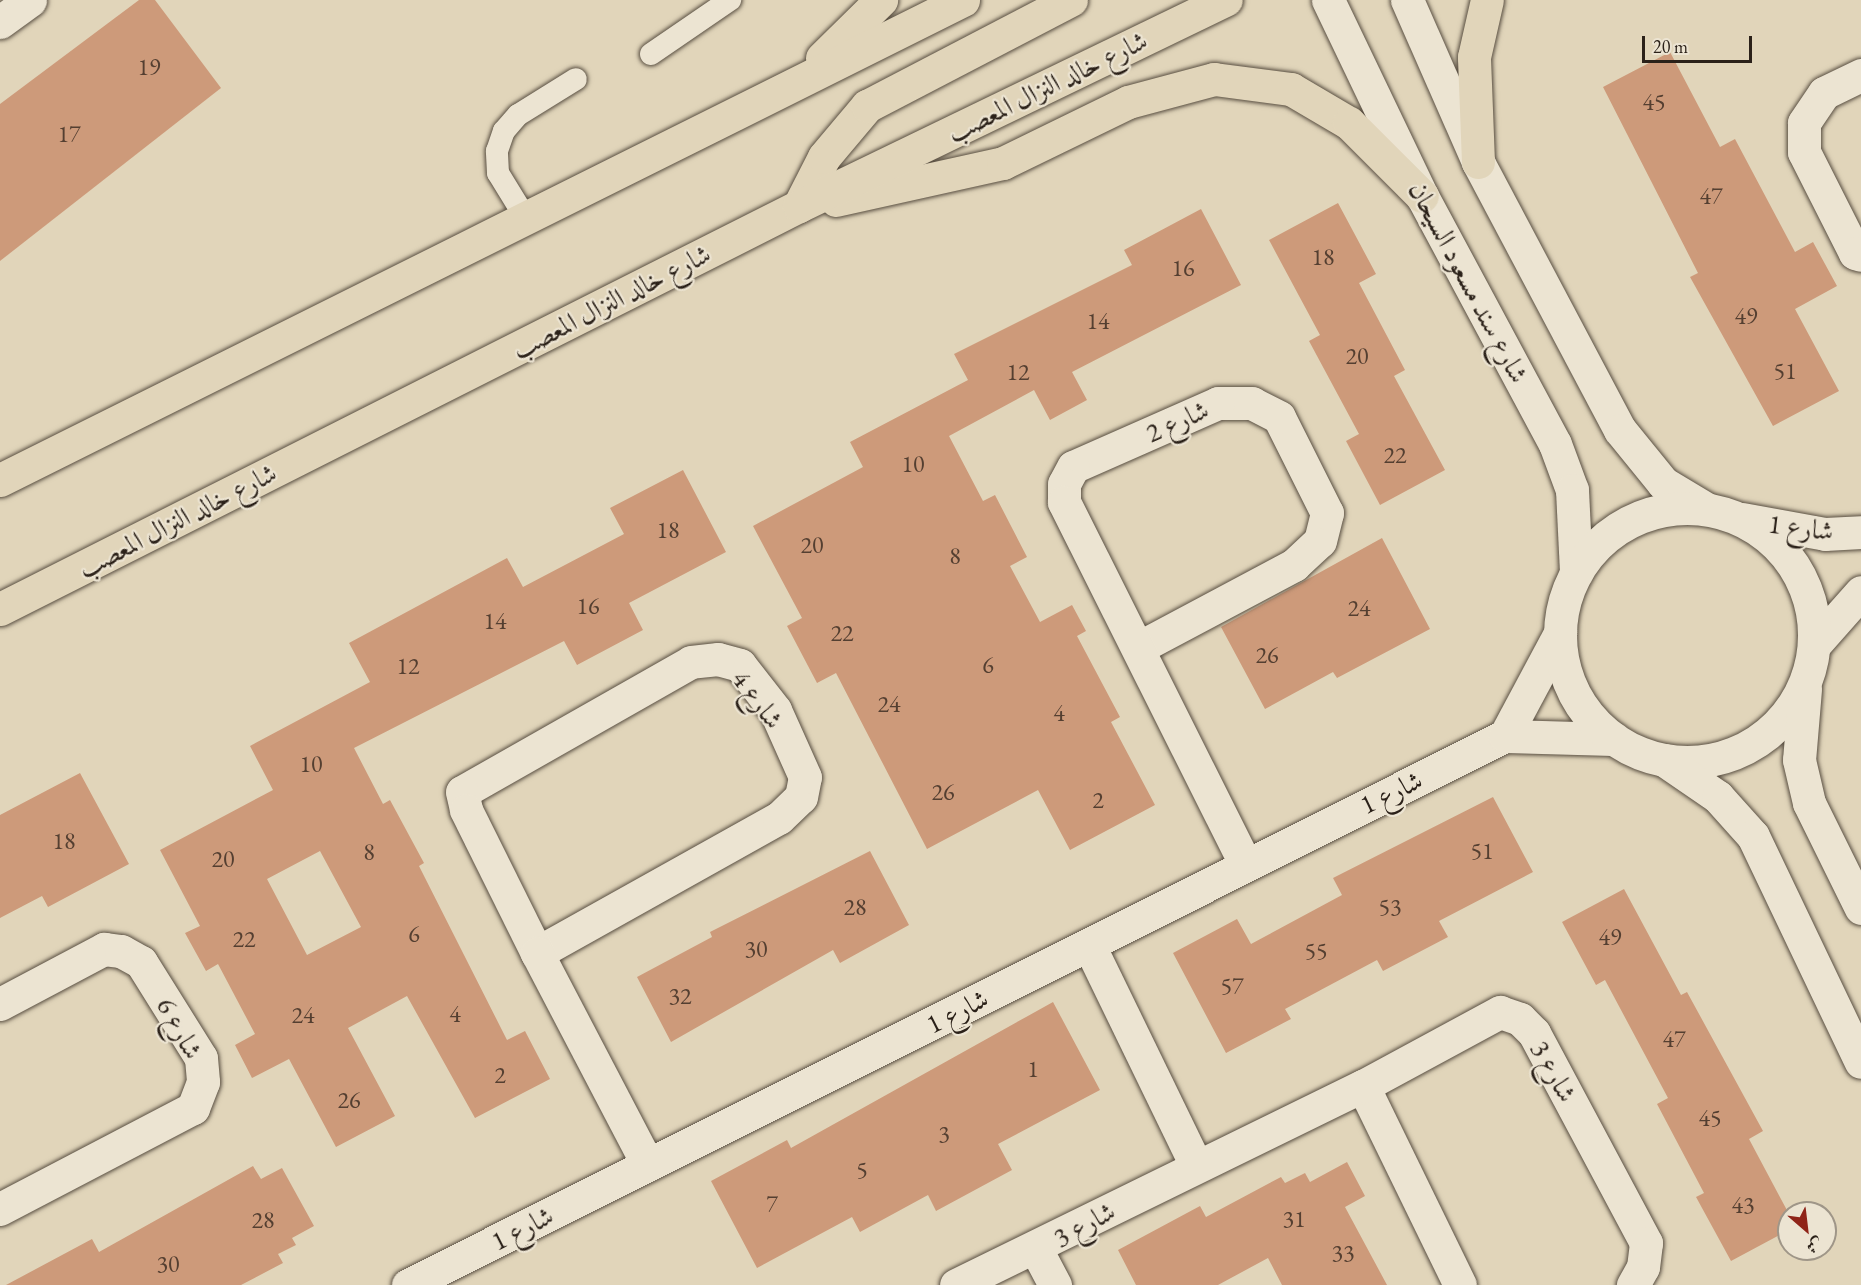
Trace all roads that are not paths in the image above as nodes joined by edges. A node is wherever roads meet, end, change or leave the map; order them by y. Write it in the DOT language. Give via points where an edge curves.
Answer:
graph roads {
  1 [pos="30,0"];
  2 [pos="730,0"];
  3 [pos="881,0"];
  4 [pos="963,0"];
  5 [pos="1071,0"];
  6 [pos="1226,0"];
  7 [pos="1328,0"];
  8 [pos="1407,0"];
  9 [pos="1487,0"];
  10 [pos="0,22"];
  11 [pos="651,54"];
  12 [pos="1861,75"];
  13 [pos="802,77"];
  14 [pos="576,79"];
  15 [pos="1478,162"];
  16 [pos="1422,196"];
  17 [pos="798,206"];
  18 [pos="525,217"];
  19 [pos="1861,255"];
  20 [pos="0,480"];
  21 [pos="1705,508"];
  22 [pos="1742,519"];
  23 [pos="1861,532"];
  24 [pos="1576,573"];
  25 [pos="1861,592"];
  26 [pos="0,609"];
  27 [pos="1560,633"];
  28 [pos="1815,644"];
  29 [pos="1138,648"];
  30 [pos="1806,682"];
  31 [pos="1506,736"];
  32 [pos="1614,739"];
  33 [pos="1664,760"];
  34 [pos="1245,864"];
  35 [pos="1861,908"];
  36 [pos="1089,945"];
  37 [pos="537,953"];
  38 [pos="0,1004"];
  39 [pos="1861,1062"];
  40 [pos="1363,1086"];
  41 [pos="648,1165"];
  42 [pos="1196,1165"];
  43 [pos="0,1209"];
  44 [pos="1036,1249"];
  45 [pos="408,1285"];
  46 [pos="956,1285"];
  47 [pos="1055,1285"];
  48 [pos="1460,1285"];
  49 [pos="1633,1285"];
  1 -- 10 [label="street"];
  2 -- 11 [label="lane"];
  3 -- 13 [label="main road"];
  4 -- 13 [label="main road"];
  5 -- 17 [label="main road" via="867,106 824,157"];
  6 -- 17 [label="main road, شارع خالد النزال المعصب"];
  7 -- 16 [label="street, شارع سند مسعود السيحان"];
  8 -- 15 [label="street"];
  9 -- 15 [label="main road" via="1474,57"];
  12 -- 19 [label="street" via="1824,93 1804,123 1804,152 1855,253"];
  13 -- 18 [label="main road"];
  14 -- 18 [label="lane" via="518,115 504,131 497,151 498,173"];
  15 -- 21 [label="street" via="1620,430 1663,483"];
  16 -- 17 [label="main road" via="1350,123 1291,89 1214,79 1128,102 1003,164"];
  16 -- 24 [label="street, شارع سند مسعود السيحان" via="1555,444 1572,490"];
  17 -- 26 [label="main road, شارع خالد النزال المعصب"];
  18 -- 20 [label="main road"];
  21 -- 22 [label="street"];
  21 -- 24 [label="street" via="1667,509 1631,520 1599,543"];
  22 -- 23 [label="street, شارع 1" via="1825,534"];
  22 -- 28 [label="street" via="1774,540 1798,570 1812,606"];
  24 -- 27 [label="street"];
  25 -- 28 [label="street"];
  27 -- 31 [label="street"];
  27 -- 32 [label="street" via="1566,674 1585,711"];
  28 -- 30 [label="street"];
  29 -- 29 [label="street, شارع 2" via="1064,502 1064,484 1073,467 1218,403 1252,403 1279,417 1328,513 1320,541 1294,566"];
  29 -- 34 [label="street, شارع 2"];
  30 -- 33 [label="street" via="1783,718 1749,746 1708,761"];
  30 -- 35 [label="street" via="1799,760 1809,803"];
  31 -- 32 [label="street, شارع 1"];
  31 -- 34 [label="street, شارع 1"];
  32 -- 33 [label="street"];
  33 -- 39 [label="street" via="1718,797 1753,836"];
  34 -- 36 [label="street, شارع 1"];
  36 -- 41 [label="street, شارع 1"];
  36 -- 42 [label="street"];
  37 -- 37 [label="street, شارع 4" via="465,810 462,792 691,662 718,659 740,665 775,710 805,777 801,797 779,818"];
  37 -- 41 [label="street, شارع 4"];
  38 -- 43 [label="street, شارع 6" via="104,949 121,951 141,962 201,1058 203,1082 193,1108"];
  40 -- 42 [label="street, شارع 3"];
  40 -- 48 [label="street"];
  40 -- 49 [label="street, شارع 3" via="1500,1012 1520,1019 1534,1033 1646,1242 1643,1267"];
  41 -- 45 [label="street, شارع 1"];
  42 -- 44 [label="street, شارع 3"];
  44 -- 46 [label="street, شارع 3"];
  44 -- 47 [label="street, شارع 3"];
}
